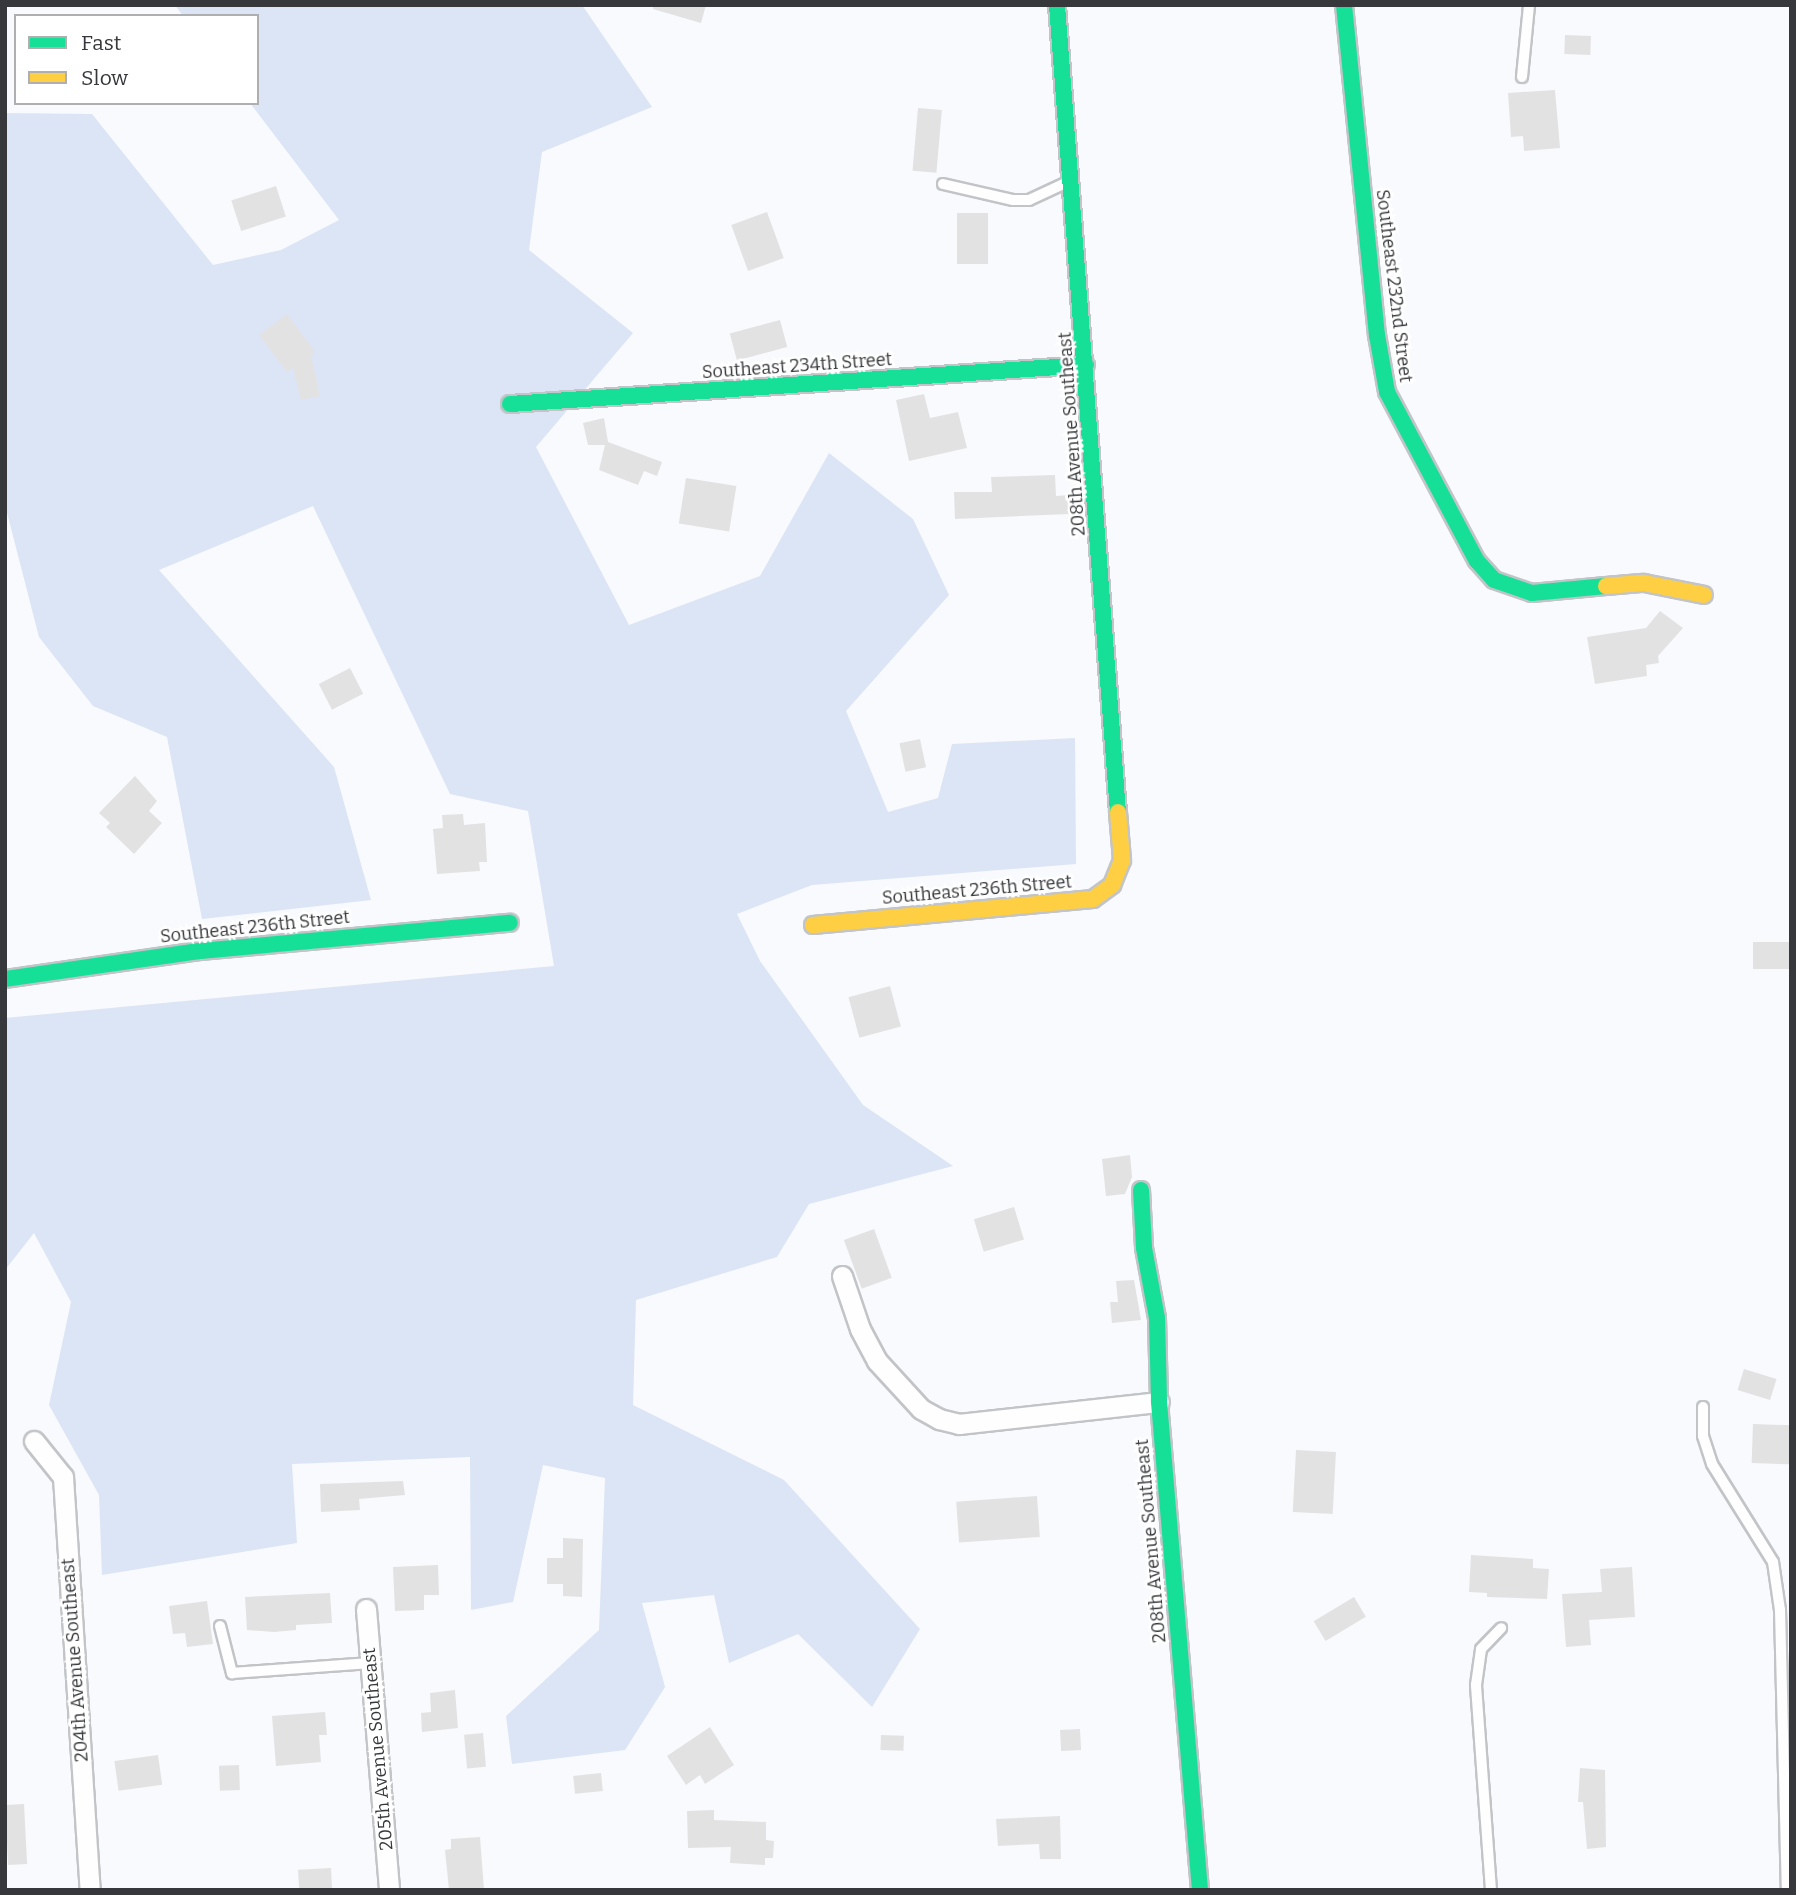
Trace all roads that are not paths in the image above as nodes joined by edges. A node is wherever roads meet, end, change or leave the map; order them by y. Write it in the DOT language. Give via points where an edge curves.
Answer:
graph roads {
  1 [pos="1057,5"];
  2 [pos="1344,5"];
  3 [pos="1529,5"];
  4 [pos="1522,77"];
  5 [pos="1071,180"];
  6 [pos="943,184"];
  7 [pos="1086,365"];
  8 [pos="510,404"];
  9 [pos="1704,594"];
  10 [pos="1122,860"];
  11 [pos="510,923"];
  12 [pos="813,925"];
  13 [pos="5,979"];
  14 [pos="1141,1190"];
  15 [pos="842,1276"];
  16 [pos="1159,1402"];
  17 [pos="1703,1407"];
  18 [pos="34,1441"];
  19 [pos="366,1609"];
  20 [pos="220,1626"];
  21 [pos="1501,1628"];
  22 [pos="371,1663"];
  23 [pos="1788,1862"];
  24 [pos="90,1890"];
  25 [pos="389,1890"];
  26 [pos="1200,1890"];
  27 [pos="1491,1890"];
  28 [pos="1787,1890"];
  1 -- 5 [label="street, 208th Avenue Southeast"];
  2 -- 9 [label="street, Southeast 232nd Street" via="1377,335 1387,392 1477,562 1494,580 1532,593 1644,583"];
  3 -- 4 [label="lane"];
  5 -- 6 [label="lane" via="1021,200"];
  5 -- 7 [label="street, 208th Avenue Southeast"];
  7 -- 8 [label="street, Southeast 234th Street"];
  7 -- 10 [label="street, 208th Avenue Southeast"];
  10 -- 12 [label="street, Southeast 236th Street" via="1112,885 1093,899"];
  11 -- 13 [label="street, Southeast 236th Street" via="200,951"];
  14 -- 16 [label="street, 208th Avenue Southeast" via="1144,1248 1157,1318"];
  15 -- 16 [label="street" via="877,1362 920,1409 939,1419 959,1424"];
  16 -- 26 [label="street, 208th Avenue Southeast"];
  17 -- 23 [label="lane" via="1703,1436 1712,1464 1773,1562 1781,1647"];
  18 -- 24 [label="street, 204th Avenue Southeast" via="63,1477"];
  19 -- 22 [label="street, 205th Avenue Southeast"];
  20 -- 22 [label="lane" via="232,1673"];
  21 -- 27 [label="lane" via="1481,1649 1476,1685"];
  22 -- 25 [label="street, 205th Avenue Southeast"];
  23 -- 28 [label="lane"];
}
